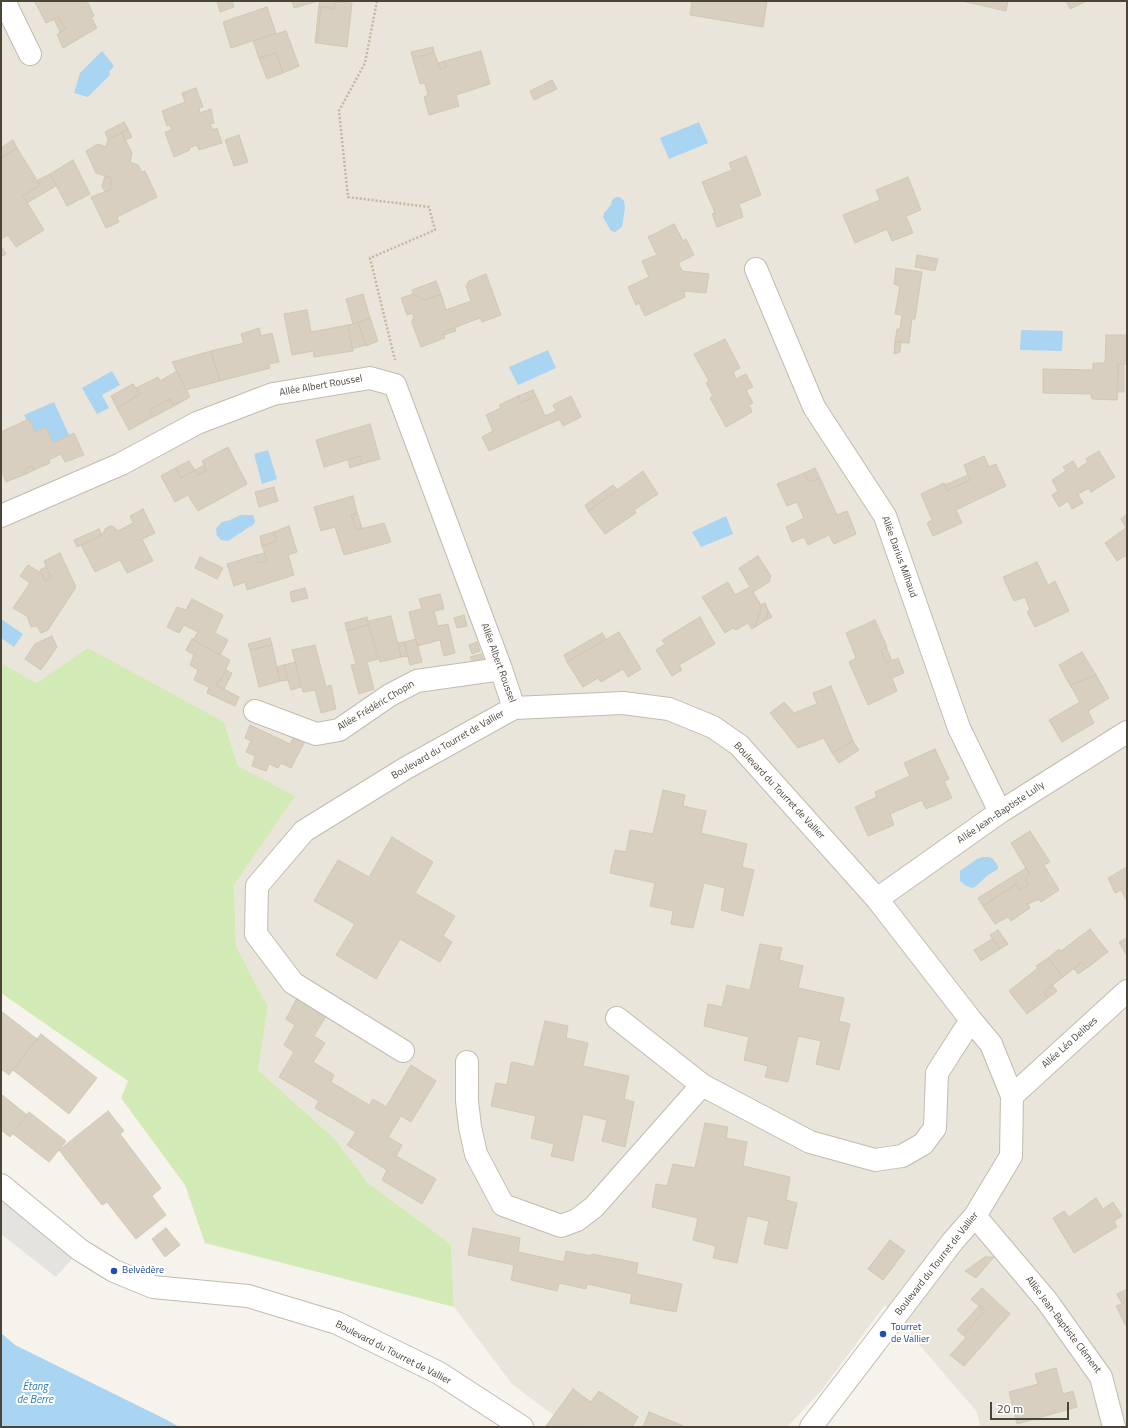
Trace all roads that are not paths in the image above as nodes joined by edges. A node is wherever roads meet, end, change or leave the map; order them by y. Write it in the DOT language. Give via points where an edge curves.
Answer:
graph roads {
  1 [pos="4,1"];
  2 [pos="30,54"];
  3 [pos="756,269"];
  4 [pos="1,516"];
  5 [pos="501,669"];
  6 [pos="514,708"];
  7 [pos="255,711"];
  8 [pos="1127,732"];
  9 [pos="1000,812"];
  10 [pos="877,899"];
  11 [pos="1127,991"];
  12 [pos="618,1018"];
  13 [pos="970,1020"];
  14 [pos="403,1051"];
  15 [pos="467,1062"];
  16 [pos="702,1085"];
  17 [pos="1012,1096"];
  18 [pos="1,1185"];
  19 [pos="975,1216"];
  20 [pos="522,1427"];
  21 [pos="811,1427"];
  22 [pos="1114,1427"];
  1 -- 2 [label="street"];
  3 -- 9 [label="street, Allée Darius Milhaud" via="814,407 885,516 959,728"];
  4 -- 5 [label="street, Allée Albert Roussel" via="121,464 197,423 273,394 370,378 395,385"];
  5 -- 6 [label="street, Allée Albert Roussel"];
  5 -- 7 [label="street, Allée Frédéric Chopin" via="417,681 390,695 339,730 316,734"];
  6 -- 10 [label="street, Boulevard du Tourret de Vallier" via="623,703 669,709 713,727 739,745"];
  6 -- 14 [label="street, Boulevard du Tourret de Vallier" via="406,768 304,831 257,886 256,934 293,983"];
  8 -- 9 [label="street, Allée Jean-Baptiste Lully"];
  9 -- 10 [label="street, Allée Jean-Baptiste Lully"];
  10 -- 13 [label="street, Boulevard du Tourret de Vallier"];
  11 -- 17 [label="street, Allée Léo Delibes"];
  12 -- 16 [label="street"];
  13 -- 16 [label="street" via="938,1072 935,1128 923,1144 902,1156 875,1160 810,1142"];
  13 -- 17 [label="street, Boulevard du Tourret de Vallier" via="992,1044"];
  15 -- 16 [label="street" via="468,1107 476,1154 503,1205 561,1226 577,1220 594,1206"];
  17 -- 19 [label="street, Boulevard du Tourret de Vallier" via="1011,1156"];
  18 -- 20 [label="street, Boulevard du Tourret de Vallier" via="80,1250 114,1271 153,1287 248,1296 337,1323 439,1374"];
  19 -- 21 [label="street, Boulevard du Tourret de Vallier" via="953,1241"];
  19 -- 22 [label="street, Allée Jean-Baptiste Clément" via="1047,1301 1101,1377"];
}
